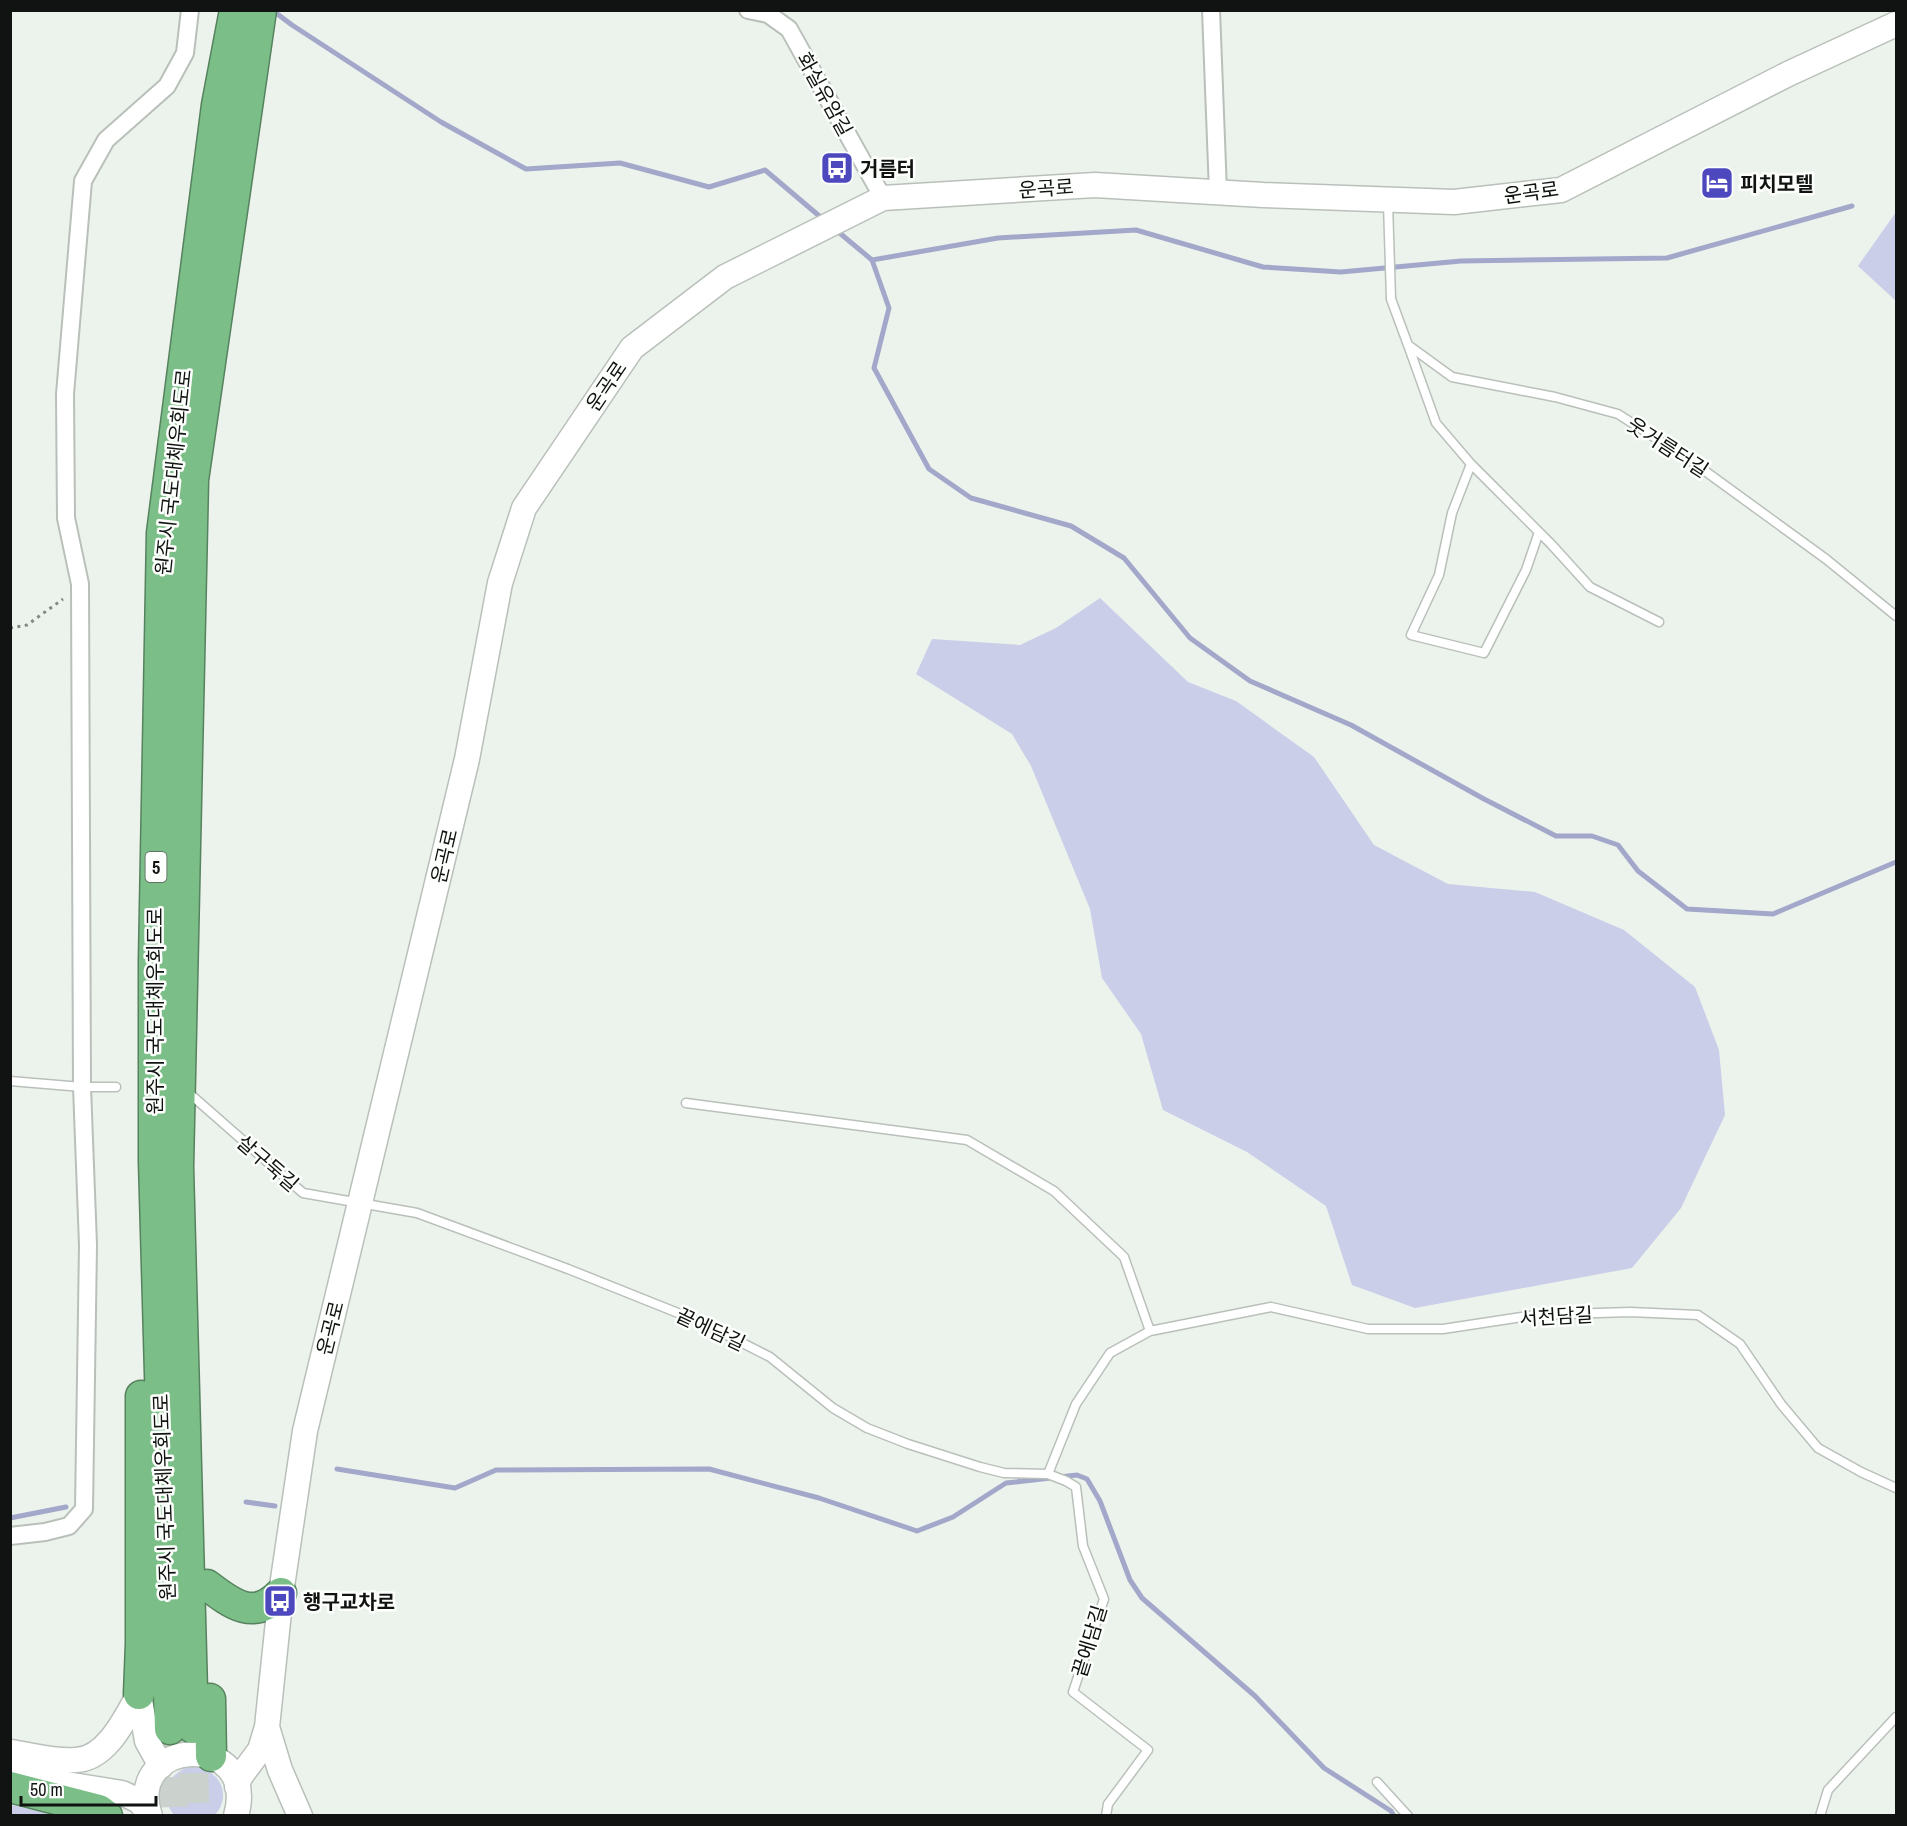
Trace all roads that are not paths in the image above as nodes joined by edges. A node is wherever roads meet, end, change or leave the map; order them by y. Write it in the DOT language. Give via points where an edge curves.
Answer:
graph roads {
  1 [pos="190,10"];
  2 [pos="748,10"];
  3 [pos="1211,10"];
  4 [pos="252,12"];
  5 [pos="1896,24"];
  6 [pos="1218,192"];
  7 [pos="1388,199"];
  8 [pos="876,202"];
  9 [pos="1408,345"];
  10 [pos="1471,464"];
  11 [pos="1539,532"];
  12 [pos="1896,616"];
  13 [pos="1659,622"];
  14 [pos="10,1081"];
  15 [pos="82,1087"];
  16 [pos="116,1087"];
  17 [pos="190,1094"];
  18 [pos="686,1103"];
  19 [pos="166,1164"];
  20 [pos="360,1203"];
  21 [pos="1150,1332"];
  22 [pos="1050,1474"];
  23 [pos="1896,1488"];
  24 [pos="10,1536"];
  25 [pos="207,1585"];
  26 [pos="281,1593"];
  27 [pos="139,1694"];
  28 [pos="1896,1716"];
  29 [pos="267,1727"];
  30 [pos="182,1729"];
  31 [pos="10,1752"];
  32 [pos="10,1760"];
  33 [pos="218,1761"];
  34 [pos="157,1771"];
  35 [pos="10,1775"];
  36 [pos="1377,1782"];
  37 [pos="10,1787"];
  38 [pos="237,1798"];
  39 [pos="150,1814"];
  40 [pos="107,1815"];
  41 [pos="258,1815"];
  42 [pos="300,1815"];
  43 [pos="1106,1815"];
  44 [pos="1408,1815"];
  45 [pos="1820,1815"];
  1 -- 15 [label="street" via="185,53 167,86 106,140 84,182 65,394 66,518 80,584"];
  2 -- 8 [label="street, 화실유암길" via="768,14 789,29"];
  3 -- 6 [label="street"];
  4 -- 19 [label="highway, 5" via="193,480"];
  5 -- 7 [label="street, 운곡로" via="1788,74 1561,190 1454,202"];
  6 -- 7 [label="street, 운곡로"];
  6 -- 8 [label="street, 운곡로" via="1095,185"];
  7 -- 9 [label="lane" via="1390,299"];
  8 -- 20 [label="street, 운곡로" via="725,277 632,348 524,508 500,583 467,759"];
  9 -- 10 [label="lane" via="1437,423"];
  9 -- 12 [label="lane, 웃거름터길" via="1452,377 1618,414 1732,490"];
  10 -- 11 [label="lane"];
  10 -- 11 [label="lane" via="1452,513 1439,576 1411,635 1485,652 1526,570"];
  11 -- 13 [label="lane" via="1590,587"];
  14 -- 15 [label="lane"];
  15 -- 16 [label="lane"];
  15 -- 24 [label="street" via="88,1245 84,1509 69,1526"];
  17 -- 20 [label="lane, 살구둑길" via="303,1193"];
  18 -- 21 [label="lane" via="967,1140 1054,1191 1124,1257"];
  19 -- 25 [label="highway" via="192,1209"];
  19 -- 27 [label="highway" via="140,1208"];
  19 -- 30 [label="highway, 5"];
  20 -- 22 [label="lane, 끝에담길" via="417,1213 703,1323 770,1357 833,1408 867,1428 1004,1473"];
  20 -- 26 [label="street, 운곡로" via="305,1431"];
  21 -- 22 [label="lane" via="1110,1353 1077,1404"];
  21 -- 23 [label="lane, 서천담길" via="1271,1307 1368,1329 1443,1329 1535,1315 1698,1315 1740,1344 1818,1449"];
  22 -- 43 [label="lane, 끝에담길" via="1076,1488 1083,1546 1104,1599 1073,1692 1148,1750 1108,1804"];
  25 -- 26 [label="highway" via="240,1606 258,1608"];
  25 -- 33 [label="highway"];
  26 -- 29 [label="street, 운곡로"];
  27 -- 31 [label="street" via="117,1733 79,1761"];
  27 -- 34 [label="street"];
  28 -- 45 [label="lane" via="1828,1790"];
  29 -- 33 [label="street" via="235,1761"];
  29 -- 38 [label="street" via="260,1750 240,1777"];
  29 -- 42 [label="street"];
  32 -- 34 [label="street" via="128,1780 144,1779"];
  33 -- 34 [label="street" via="182,1754"];
  33 -- 38 [label="street" via="232,1775"];
  34 -- 39 [label="street" via="147,1792"];
  35 -- 39 [label="street" via="122,1792 139,1801"];
  36 -- 44 [label="lane"];
  37 -- 40 [label="highway"];
  38 -- 41 [label="street"];
}
